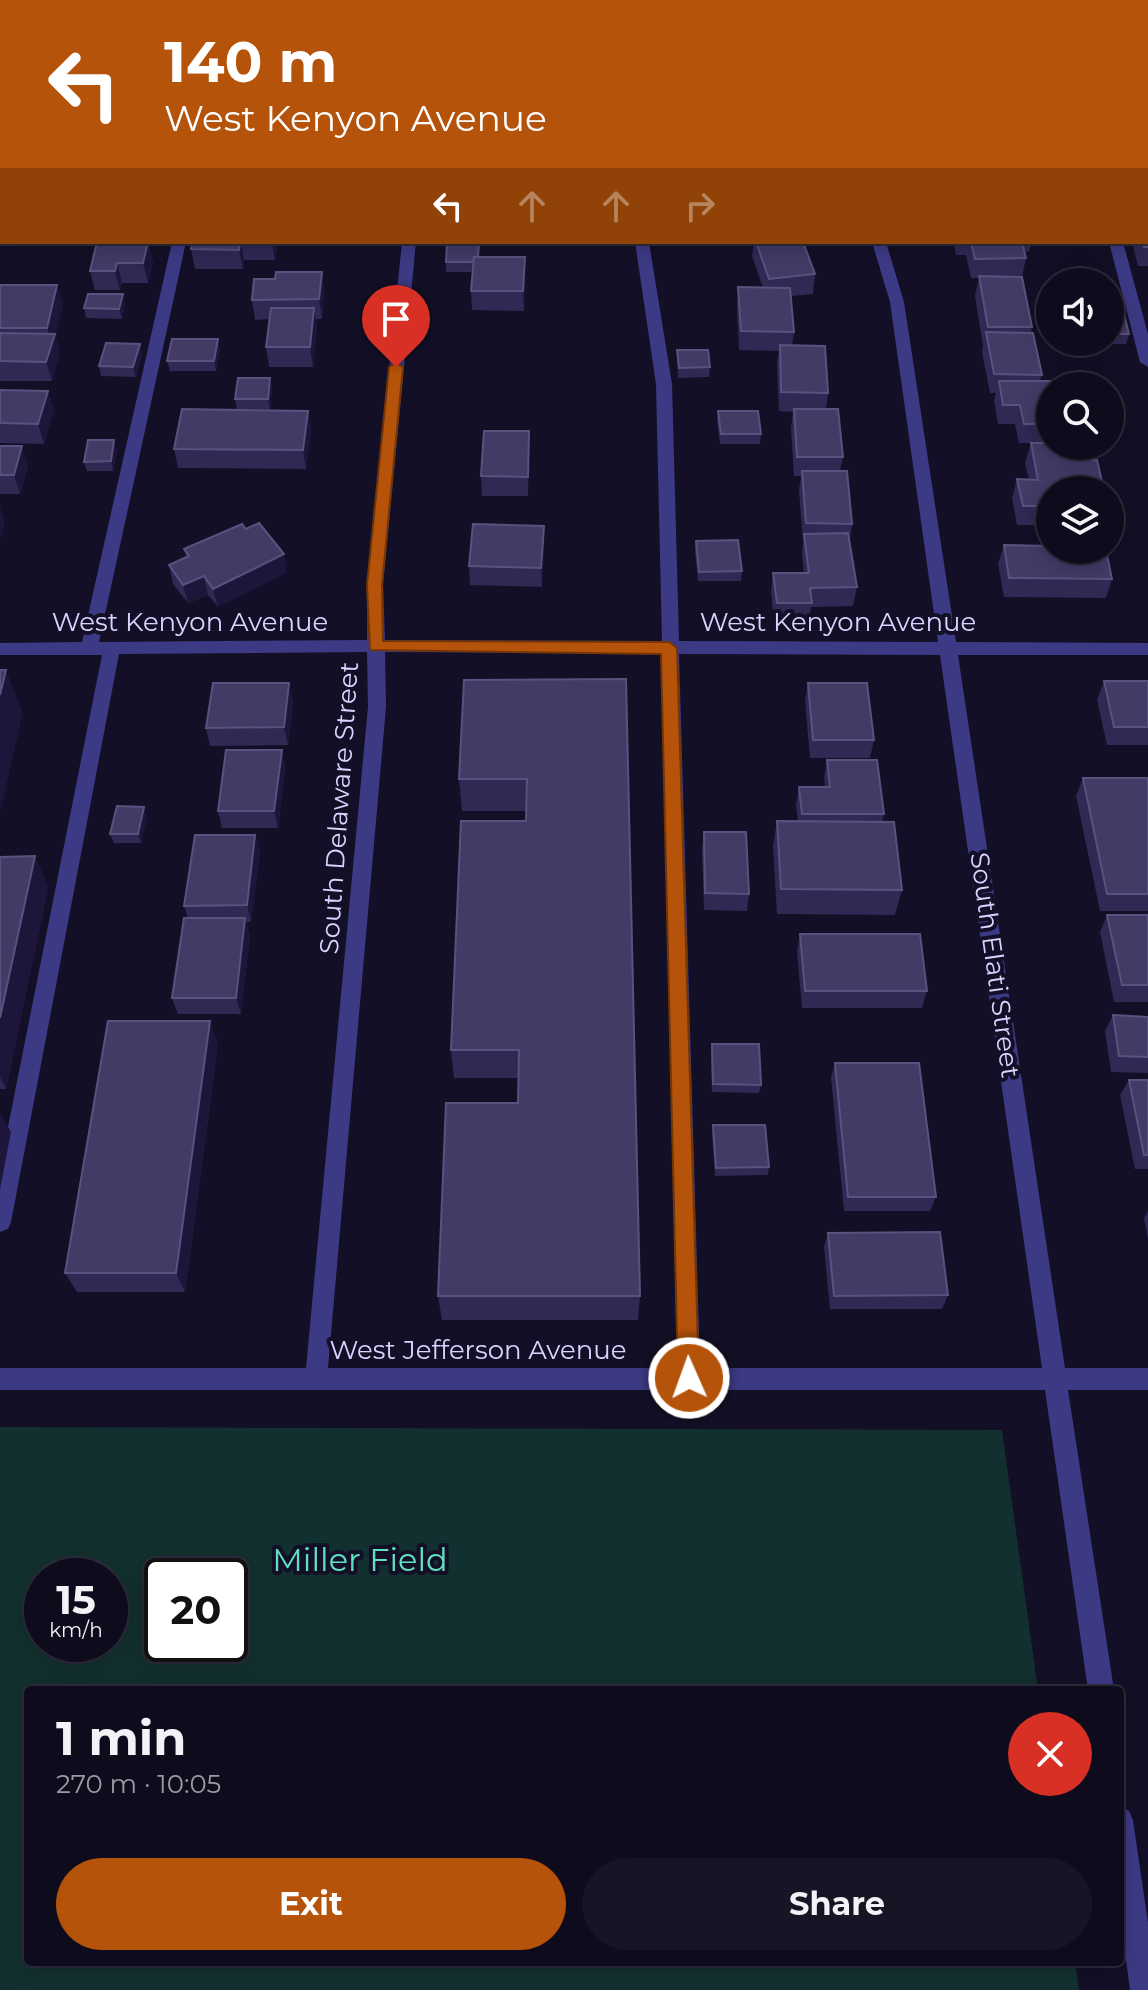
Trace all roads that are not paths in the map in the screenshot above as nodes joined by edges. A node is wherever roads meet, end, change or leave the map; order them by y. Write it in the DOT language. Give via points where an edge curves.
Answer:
graph roads {
  1 [pos="179,244"];
  2 [pos="409,244"];
  3 [pos="642,244"];
  4 [pos="880,244"];
  5 [pos="1117,244"];
  6 [pos="1148,362"];
  7 [pos="376,646"];
  8 [pos="112,648"];
  9 [pos="669,648"];
  10 [pos="0,649"];
  11 [pos="89,649"];
  12 [pos="948,649"];
  13 [pos="1148,649"];
  14 [pos="0,1222"];
  15 [pos="316,1378"];
  16 [pos="689,1378"];
  17 [pos="1057,1378"];
  18 [pos="0,1379"];
  19 [pos="1148,1379"];
  20 [pos="1100,1686"];
  21 [pos="1124,1848"];
  22 [pos="1144,1990"];
  1 -- 11 [label="street"];
  2 -- 7 [label="street, South Delaware Street" via="375,585"];
  3 -- 9 [label="street" via="664,384"];
  4 -- 12 [label="street, South Elati Street" via="897,302"];
  5 -- 6 [label="street"];
  7 -- 8 [label="street, West Kenyon Avenue"];
  7 -- 9 [label="street, West Kenyon Avenue"];
  7 -- 15 [label="street, South Delaware Street" via="377,707"];
  8 -- 11 [label="street, West Kenyon Avenue"];
  8 -- 14 [label="street"];
  9 -- 12 [label="street, West Kenyon Avenue"];
  9 -- 16 [label="street"];
  10 -- 11 [label="street, West Kenyon Avenue"];
  12 -- 13 [label="street, West Kenyon Avenue"];
  12 -- 17 [label="street, South Elati Street"];
  15 -- 16 [label="street, West Jefferson Avenue"];
  15 -- 18 [label="street, West Jefferson Avenue"];
  16 -- 17 [label="street, West Jefferson Avenue"];
  17 -- 19 [label="street, West Jefferson Avenue"];
  17 -- 20 [label="street, South Elati Street"];
  21 -- 22 [label="street"];
}
